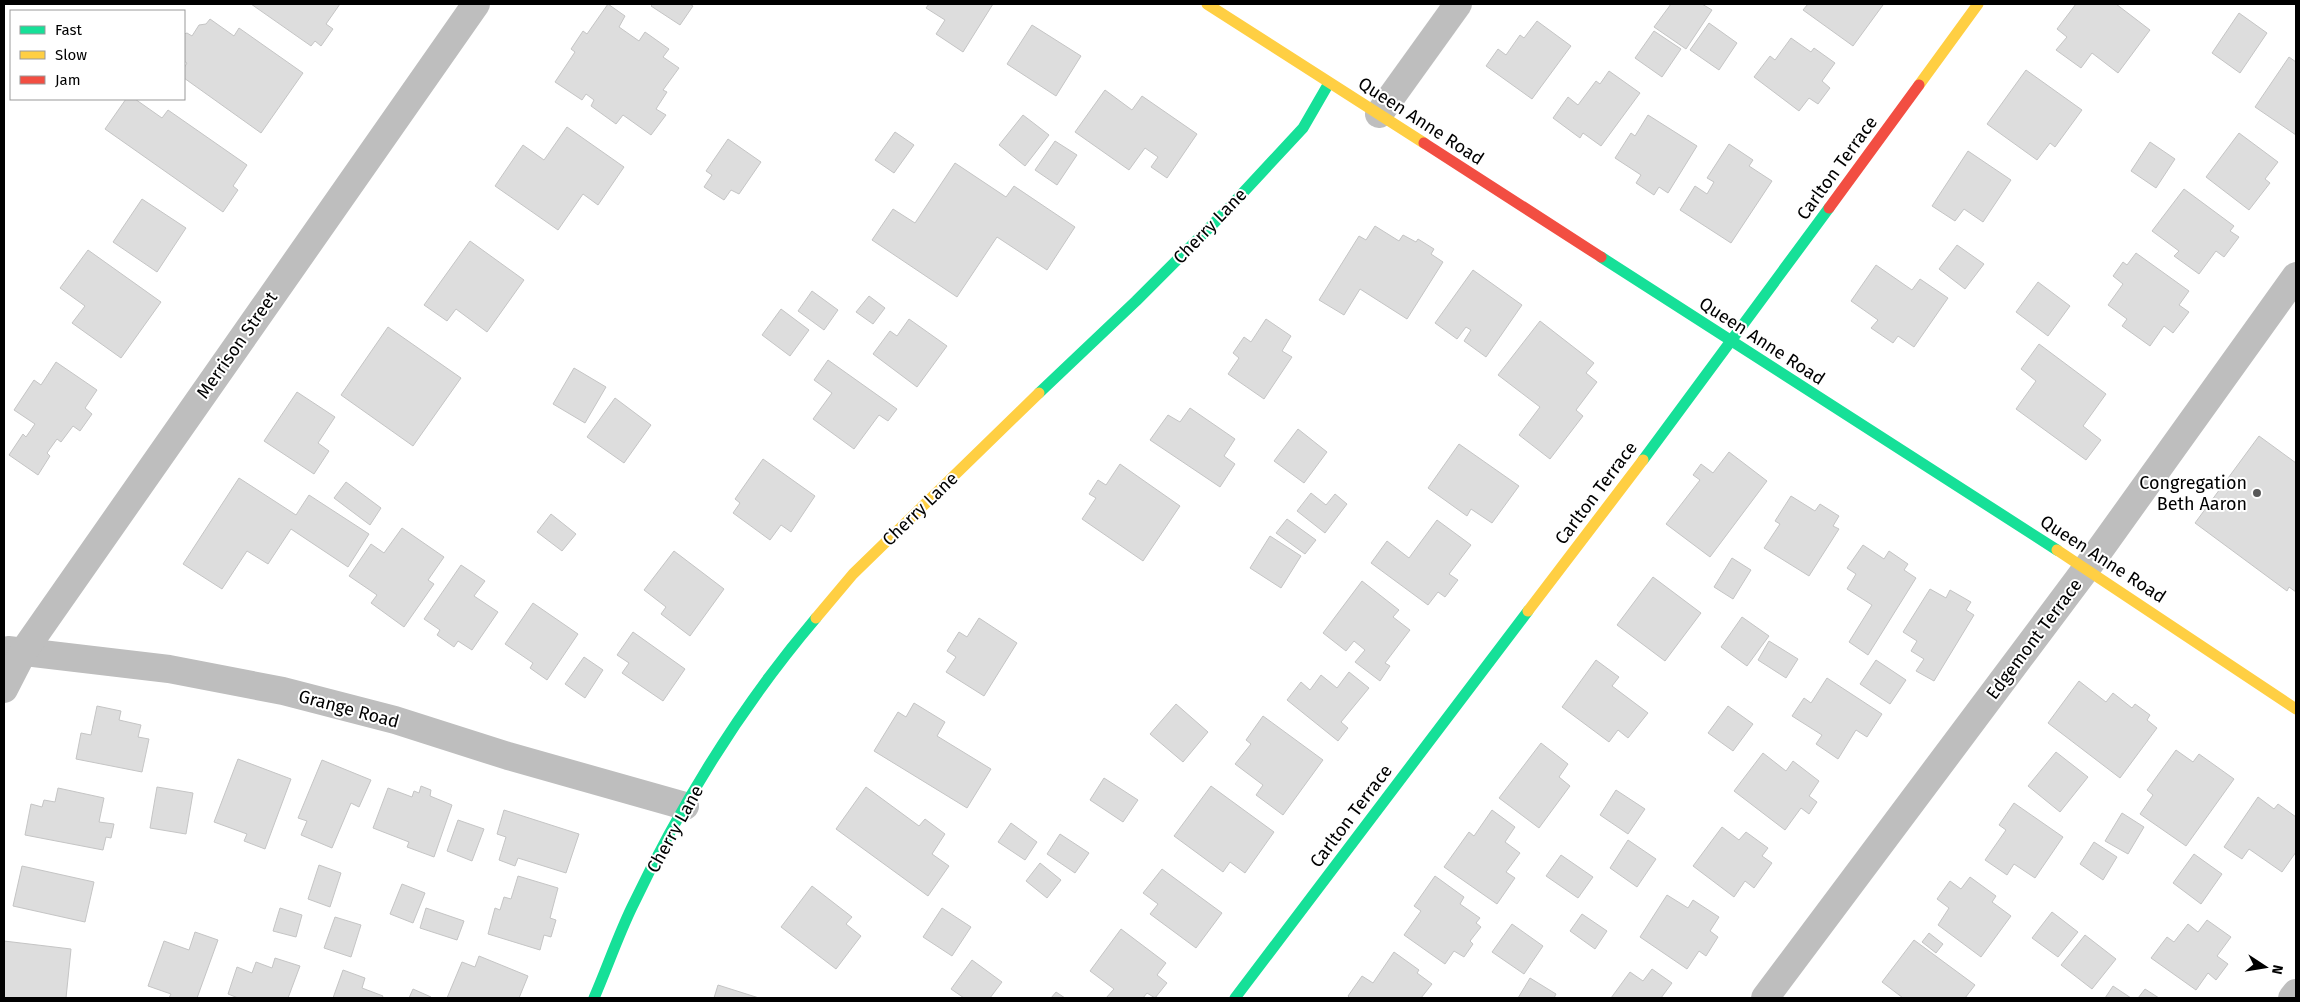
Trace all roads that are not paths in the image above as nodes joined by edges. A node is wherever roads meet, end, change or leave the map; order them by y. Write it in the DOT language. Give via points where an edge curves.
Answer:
graph roads {
  1 [pos="476,4"];
  2 [pos="1207,4"];
  3 [pos="1458,4"];
  4 [pos="1978,4"];
  5 [pos="1329,83"];
  6 [pos="1379,114"];
  7 [pos="2296,276"];
  8 [pos="1731,342"];
  9 [pos="2086,569"];
  10 [pos="13,651"];
  11 [pos="4,689"];
  12 [pos="2296,709"];
  13 [pos="685,806"];
  14 [pos="2296,993"];
  15 [pos="594,998"];
  16 [pos="1235,998"];
  17 [pos="1765,998"];
  18 [pos="2292,998"];
  1 -- 10 [label="street, Merrison Street"];
  2 -- 5 [label="street, Queen Anne Road"];
  3 -- 6 [label="street"];
  4 -- 8 [label="street, Carlton Terrace"];
  5 -- 6 [label="street, Queen Anne Road"];
  5 -- 13 [label="street, Cherry Lane" via="1303,128 1225,212 853,574 792,646 742,715"];
  6 -- 8 [label="street, Queen Anne Road"];
  7 -- 9 [label="street, Edgemont Terrace"];
  8 -- 9 [label="street, Queen Anne Road"];
  8 -- 16 [label="street, Carlton Terrace"];
  9 -- 12 [label="street, Queen Anne Road"];
  9 -- 17 [label="street, Edgemont Terrace"];
  10 -- 11 [label="street, Merrison Street"];
  10 -- 13 [label="street, Grange Road" via="169,668 283,691 395,720"];
  13 -- 15 [label="street, Cherry Lane" via="632,907"];
  14 -- 18 [label="street"];
}
